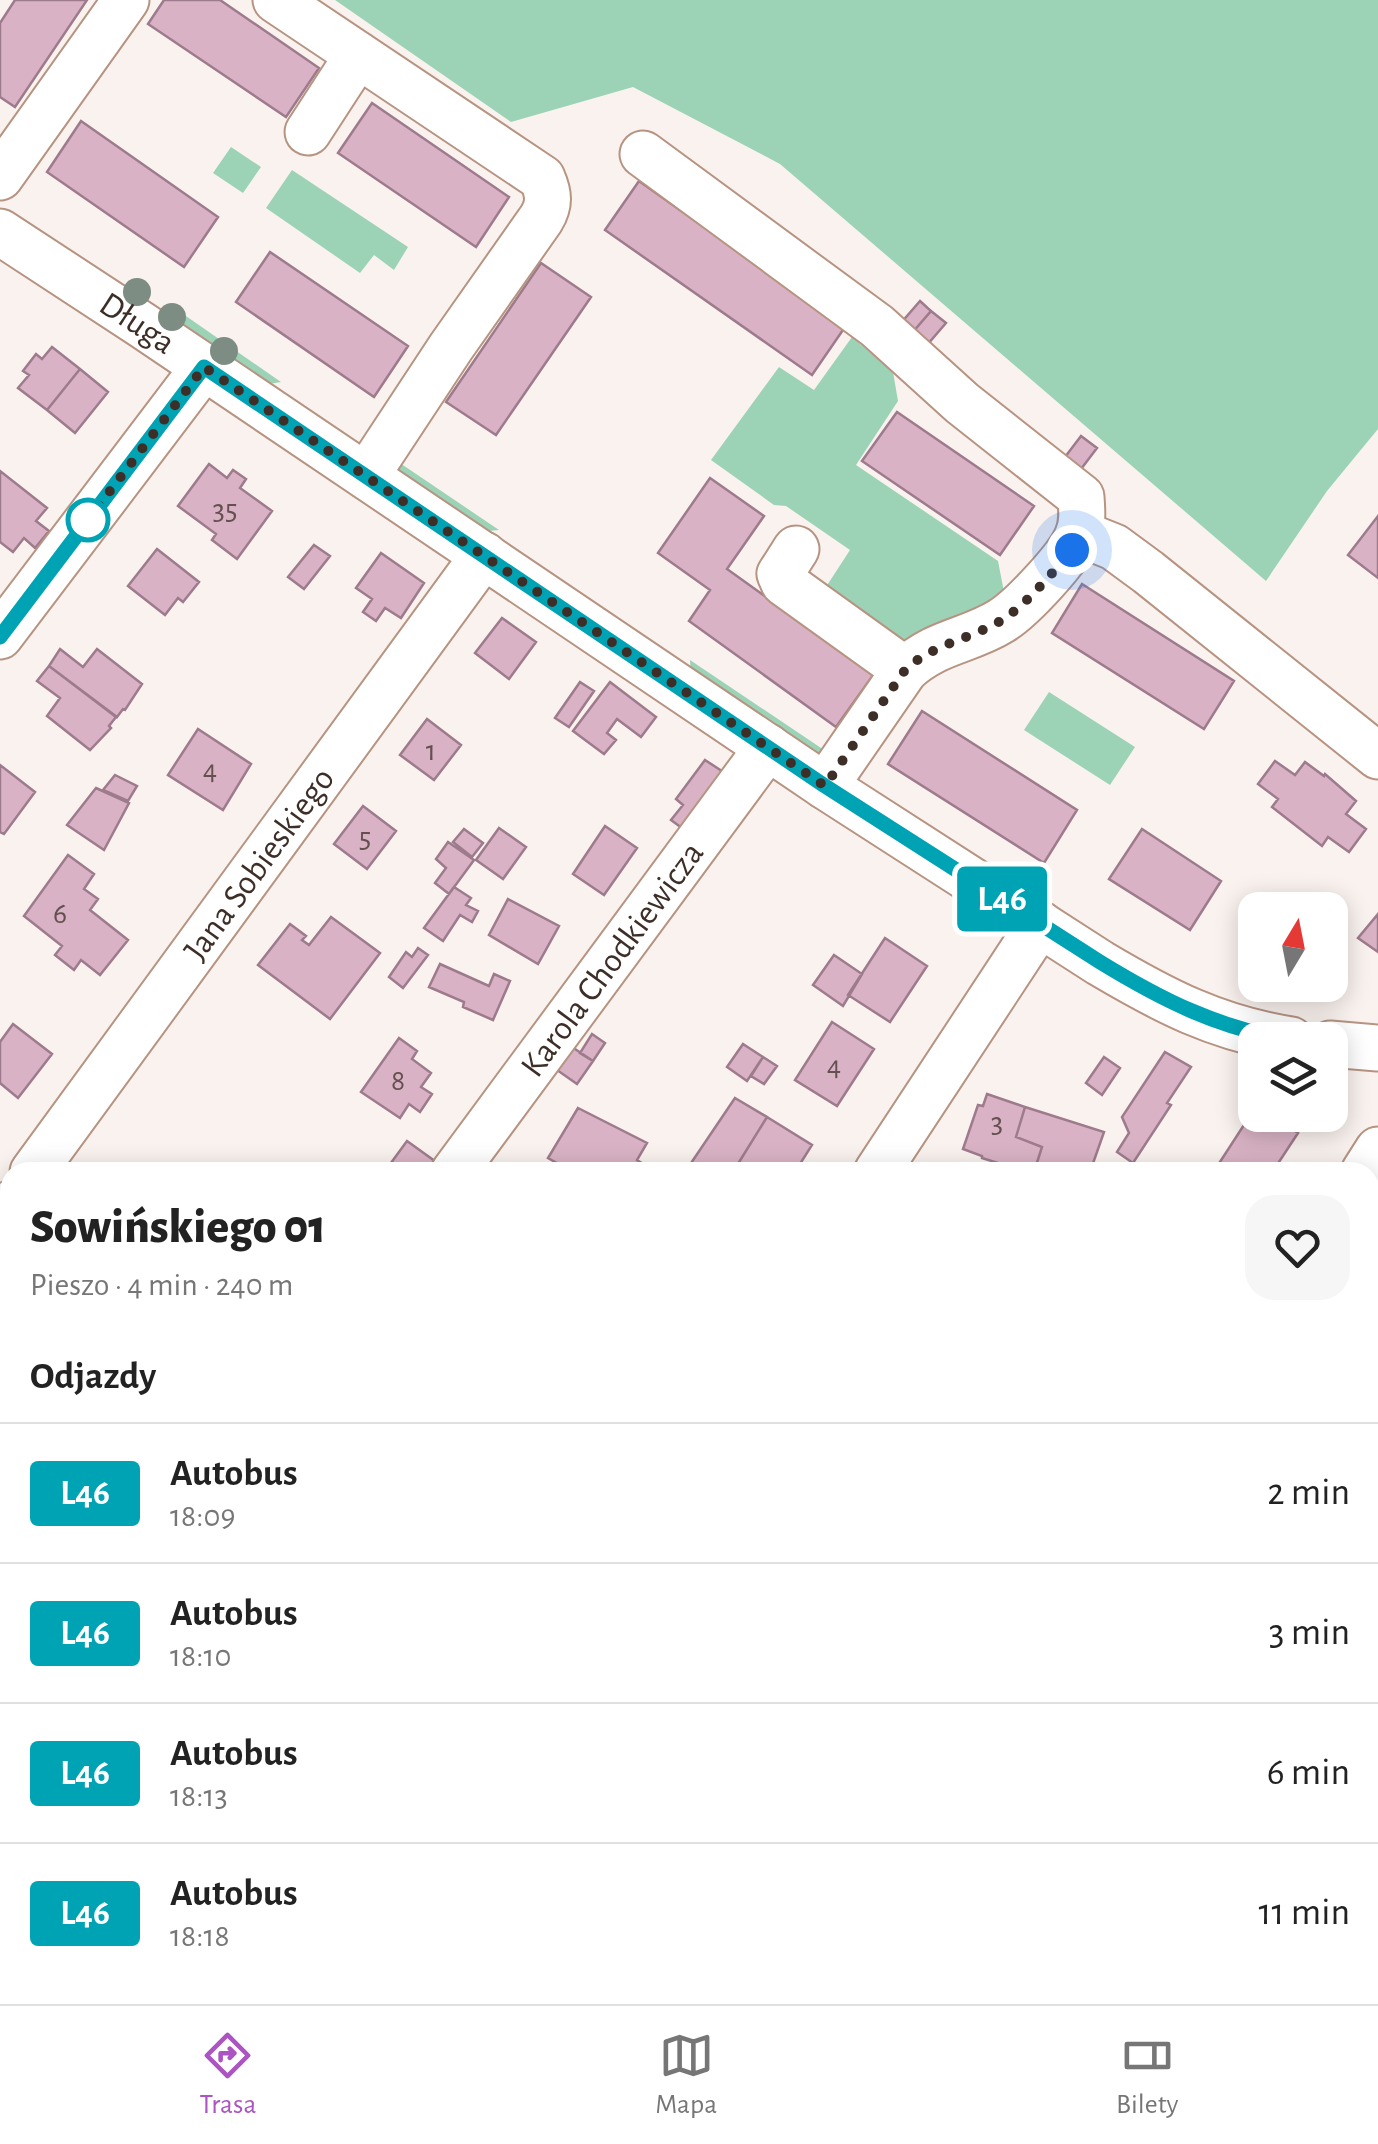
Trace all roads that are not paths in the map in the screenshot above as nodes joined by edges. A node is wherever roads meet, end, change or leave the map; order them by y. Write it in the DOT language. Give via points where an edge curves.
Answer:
graph roads {
  1 [pos="126,0"];
  2 [pos="276,0"];
  3 [pos="358,55"];
  4 [pos="308,132"];
  5 [pos="643,154"];
  6 [pos="0,177"];
  7 [pos="0,232"];
  8 [pos="204,367"];
  9 [pos="366,476"];
  10 [pos="1079,533"];
  11 [pos="796,549"];
  12 [pos="484,555"];
  13 [pos="0,636"];
  14 [pos="905,670"];
  15 [pos="768,747"];
  16 [pos="1378,756"];
  17 [pos="825,786"];
  18 [pos="1040,924"];
  19 [pos="1238,1029"];
  20 [pos="1348,1046"];
  21 [pos="1378,1048"];
  22 [pos="40,1162"];
  23 [pos="461,1162"];
  24 [pos="884,1162"];
  1 -- 6 [label="street"];
  2 -- 3 [label="street"];
  3 -- 4 [label="street"];
  3 -- 9 [label="street" via="542,178 548,192 541,219"];
  5 -- 10 [label="street" via="877,326 1080,497"];
  7 -- 8 [label="street, Długa"];
  8 -- 9 [label="street, Długa"];
  8 -- 13 [label="street"];
  9 -- 12 [label="street, Długa"];
  10 -- 14 [label="street" via="1067,555 1001,622 919,657"];
  10 -- 16 [label="street" via="1114,547 1148,572"];
  11 -- 14 [label="street" via="780,574 784,583"];
  12 -- 15 [label="street, Długa"];
  12 -- 22 [label="street, Jana Sobieskiego"];
  14 -- 17 [label="street"];
  15 -- 17 [label="street, Długa"];
  15 -- 23 [label="street, Karola Chodkiewicza"];
  17 -- 18 [label="street, Długa"];
  18 -- 19 [label="street, Długa" via="1128,980"];
  18 -- 24 [label="street"];
  20 -- 21 [label="street"];
}
